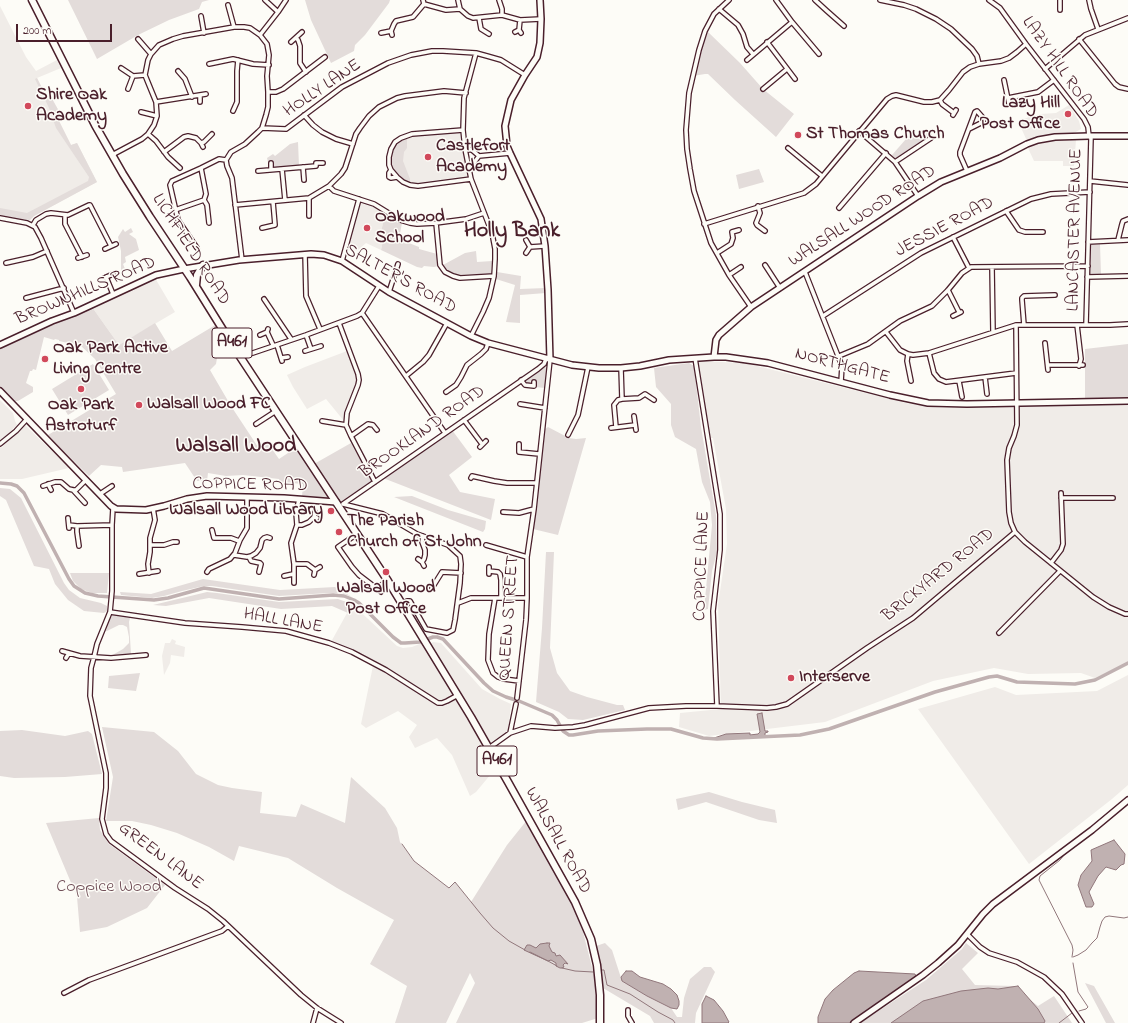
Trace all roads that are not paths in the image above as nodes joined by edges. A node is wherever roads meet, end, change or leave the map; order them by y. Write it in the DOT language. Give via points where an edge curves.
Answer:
graph roads {
  1 [pos="32,0"];
  2 [pos="265,0"];
  3 [pos="286,0"];
  4 [pos="458,0"];
  5 [pos="499,0"];
  6 [pos="540,0"];
  7 [pos="729,0"];
  8 [pos="776,0"];
  9 [pos="816,0"];
  10 [pos="880,0"];
  11 [pos="989,0"];
  12 [pos="1060,0"];
  13 [pos="1090,0"];
  14 [pos="424,2"];
  15 [pos="228,5"];
  16 [pos="460,9"];
  17 [pos="235,10"];
  18 [pos="719,10"];
  19 [pos="1060,10"];
  20 [pos="230,11"];
  21 [pos="278,12"];
  22 [pos="502,15"];
  23 [pos="201,16"];
  24 [pos="479,18"];
  25 [pos="1128,18"];
  26 [pos="541,19"];
  27 [pos="520,20"];
  28 [pos="840,21"];
  29 [pos="792,22"];
  30 [pos="836,25"];
  31 [pos="844,26"];
  32 [pos="234,27"];
  33 [pos="487,28"];
  34 [pos="1098,30"];
  35 [pos="518,31"];
  36 [pos="204,32"];
  37 [pos="302,32"];
  38 [pos="381,33"];
  39 [pos="260,35"];
  40 [pos="296,38"];
  41 [pos="138,39"];
  42 [pos="1079,39"];
  43 [pos="291,42"];
  44 [pos="767,42"];
  45 [pos="141,43"];
  46 [pos="1026,44"];
  47 [pos="136,46"];
  48 [pos="818,51"];
  49 [pos="476,53"];
  50 [pos="151,54"];
  51 [pos="753,54"];
  52 [pos="316,57"];
  53 [pos="325,57"];
  54 [pos="238,60"];
  55 [pos="747,60"];
  56 [pos="320,62"];
  57 [pos="209,64"];
  58 [pos="979,64"];
  59 [pos="268,65"];
  60 [pos="121,68"];
  61 [pos="184,69"];
  62 [pos="787,69"];
  63 [pos="1045,69"];
  64 [pos="125,70"];
  65 [pos="306,72"];
  66 [pos="122,75"];
  67 [pos="145,75"];
  68 [pos="525,75"];
  69 [pos="133,76"];
  70 [pos="795,78"];
  71 [pos="1004,80"];
  72 [pos="1054,80"];
  73 [pos="128,89"];
  74 [pos="763,89"];
  75 [pos="1128,90"];
  76 [pos="268,92"];
  77 [pos="466,93"];
  78 [pos="206,94"];
  79 [pos="200,96"];
  80 [pos="192,97"];
  81 [pos="1008,98"];
  82 [pos="940,100"];
  83 [pos="156,102"];
  84 [pos="200,102"];
  85 [pos="1009,104"];
  86 [pos="236,106"];
  87 [pos="148,108"];
  88 [pos="241,108"];
  89 [pos="233,111"];
  90 [pos="141,112"];
  91 [pos="146,113"];
  92 [pos="954,113"];
  93 [pos="304,115"];
  94 [pos="157,116"];
  95 [pos="262,128"];
  96 [pos="969,128"];
  97 [pos="463,130"];
  98 [pos="859,131"];
  99 [pos="928,133"];
  100 [pos="148,134"];
  101 [pos="212,134"];
  102 [pos="1089,136"];
  103 [pos="1128,136"];
  104 [pos="353,144"];
  105 [pos="788,148"];
  106 [pos="465,150"];
  107 [pos="164,152"];
  108 [pos="510,153"];
  109 [pos="886,153"];
  110 [pos="112,155"];
  111 [pos="479,156"];
  112 [pos="226,160"];
  113 [pos="895,162"];
  114 [pos="271,163"];
  115 [pos="323,163"];
  116 [pos="176,165"];
  117 [pos="468,166"];
  118 [pos="303,167"];
  119 [pos="180,168"];
  120 [pos="201,168"];
  121 [pos="172,169"];
  122 [pos="282,169"];
  123 [pos="271,170"];
  124 [pos="258,171"];
  125 [pos="967,171"];
  126 [pos="822,176"];
  127 [pos="470,178"];
  128 [pos="304,180"];
  129 [pos="1090,181"];
  130 [pos="1128,185"];
  131 [pos="329,186"];
  132 [pos="1090,192"];
  133 [pos="918,196"];
  134 [pos="309,198"];
  135 [pos="359,199"];
  136 [pos="204,200"];
  137 [pos="286,200"];
  138 [pos="273,202"];
  139 [pos="235,205"];
  140 [pos="758,206"];
  141 [pos="839,209"];
  142 [pos="175,210"];
  143 [pos="1006,211"];
  144 [pos="484,213"];
  145 [pos="65,216"];
  146 [pos="309,216"];
  147 [pos="0,218"];
  148 [pos="1128,219"];
  149 [pos="209,223"];
  150 [pos="436,223"];
  151 [pos="704,224"];
  152 [pos="33,225"];
  153 [pos="262,228"];
  154 [pos="739,230"];
  155 [pos="765,231"];
  156 [pos="1043,231"];
  157 [pos="954,237"];
  158 [pos="526,240"];
  159 [pos="1118,240"];
  160 [pos="1128,240"];
  161 [pos="1088,242"];
  162 [pos="116,244"];
  163 [pos="111,246"];
  164 [pos="545,246"];
  165 [pos="530,247"];
  166 [pos="196,248"];
  167 [pos="105,249"];
  168 [pos="47,251"];
  169 [pos="526,253"];
  170 [pos="717,253"];
  171 [pos="305,254"];
  172 [pos="87,255"];
  173 [pos="242,260"];
  174 [pos="342,261"];
  175 [pos="6,263"];
  176 [pos="398,264"];
  177 [pos="203,265"];
  178 [pos="765,265"];
  179 [pos="1088,266"];
  180 [pos="741,267"];
  181 [pos="184,268"];
  182 [pos="969,268"];
  183 [pos="992,268"];
  184 [pos="805,272"];
  185 [pos="113,274"];
  186 [pos="729,275"];
  187 [pos="494,276"];
  188 [pos="1128,276"];
  189 [pos="106,278"];
  190 [pos="1087,278"];
  191 [pos="100,280"];
  192 [pos="196,286"];
  193 [pos="379,286"];
  194 [pos="64,288"];
  195 [pos="780,288"];
  196 [pos="948,290"];
  197 [pos="389,292"];
  198 [pos="113,294"];
  199 [pos="1055,295"];
  200 [pos="26,298"];
  201 [pos="264,302"];
  202 [pos="751,308"];
  203 [pos="74,312"];
  204 [pos="362,313"];
  205 [pos="823,316"];
  206 [pos="953,316"];
  207 [pos="339,323"];
  208 [pos="447,323"];
  209 [pos="1128,324"];
  210 [pos="1016,325"];
  211 [pos="1024,325"];
  212 [pos="1077,325"];
  213 [pos="1086,325"];
  214 [pos="320,329"];
  215 [pos="886,332"];
  216 [pos="993,332"];
  217 [pos="260,335"];
  218 [pos="306,335"];
  219 [pos="471,336"];
  220 [pos="291,339"];
  221 [pos="488,343"];
  222 [pos="275,345"];
  223 [pos="1047,345"];
  224 [pos="0,346"];
  225 [pos="319,346"];
  226 [pos="311,349"];
  227 [pos="305,351"];
  228 [pos="929,353"];
  229 [pos="908,354"];
  230 [pos="241,356"];
  231 [pos="839,356"];
  232 [pos="288,357"];
  233 [pos="714,357"];
  234 [pos="695,358"];
  235 [pos="548,359"];
  236 [pos="1083,365"];
  237 [pos="1079,366"];
  238 [pos="588,367"];
  239 [pos="621,368"];
  240 [pos="1016,373"];
  241 [pos="406,376"];
  242 [pos="985,377"];
  243 [pos="521,380"];
  244 [pos="911,381"];
  245 [pos="958,381"];
  246 [pos="534,382"];
  247 [pos="841,382"];
  248 [pos="646,389"];
  249 [pos="0,391"];
  250 [pos="446,392"];
  251 [pos="645,394"];
  252 [pos="987,394"];
  253 [pos="962,397"];
  254 [pos="622,399"];
  255 [pos="654,400"];
  256 [pos="1128,401"];
  257 [pos="1016,403"];
  258 [pos="520,404"];
  259 [pos="545,408"];
  260 [pos="276,411"];
  261 [pos="634,416"];
  262 [pos="27,419"];
  263 [pos="322,420"];
  264 [pos="464,420"];
  265 [pos="328,422"];
  266 [pos="256,424"];
  267 [pos="346,425"];
  268 [pos="635,425"];
  269 [pos="327,427"];
  270 [pos="616,427"];
  271 [pos="611,428"];
  272 [pos="377,430"];
  273 [pos="636,430"];
  274 [pos="445,433"];
  275 [pos="568,435"];
  276 [pos="350,436"];
  277 [pos="0,444"];
  278 [pos="483,444"];
  279 [pos="519,444"];
  280 [pos="540,454"];
  281 [pos="471,478"];
  282 [pos="86,480"];
  283 [pos="375,482"];
  284 [pos="536,483"];
  285 [pos="48,484"];
  286 [pos="43,486"];
  287 [pos="112,486"];
  288 [pos="51,490"];
  289 [pos="73,490"];
  290 [pos="1061,493"];
  291 [pos="100,494"];
  292 [pos="247,497"];
  293 [pos="1061,498"];
  294 [pos="1113,498"];
  295 [pos="299,499"];
  296 [pos="85,503"];
  297 [pos="339,504"];
  298 [pos="113,508"];
  299 [pos="153,508"];
  300 [pos="534,509"];
  301 [pos="315,512"];
  302 [pos="503,512"];
  303 [pos="68,518"];
  304 [pos="112,524"];
  305 [pos="297,525"];
  306 [pos="77,526"];
  307 [pos="212,530"];
  308 [pos="1015,532"];
  309 [pos="358,534"];
  310 [pos="423,536"];
  311 [pos="270,538"];
  312 [pos="239,541"];
  313 [pos="177,542"];
  314 [pos="80,544"];
  315 [pos="486,545"];
  316 [pos="150,546"];
  317 [pos="234,555"];
  318 [pos="249,557"];
  319 [pos="527,557"];
  320 [pos="418,559"];
  321 [pos="1051,563"];
  322 [pos="294,564"];
  323 [pos="320,567"];
  324 [pos="489,570"];
  325 [pos="158,571"];
  326 [pos="1060,571"];
  327 [pos="207,572"];
  328 [pos="259,572"];
  329 [pos="150,573"];
  330 [pos="461,573"];
  331 [pos="139,574"];
  332 [pos="293,574"];
  333 [pos="284,576"];
  334 [pos="388,581"];
  335 [pos="294,583"];
  336 [pos="434,587"];
  337 [pos="376,588"];
  338 [pos="381,592"];
  339 [pos="495,598"];
  340 [pos="500,598"];
  341 [pos="527,598"];
  342 [pos="458,603"];
  343 [pos="402,604"];
  344 [pos="110,612"];
  345 [pos="1128,614"];
  346 [pos="999,633"];
  347 [pos="62,651"];
  348 [pos="69,652"];
  349 [pos="146,655"];
  350 [pos="94,656"];
  351 [pos="66,658"];
  352 [pos="519,681"];
  353 [pos="458,695"];
  354 [pos="517,698"];
  355 [pos="516,704"];
  356 [pos="717,706"];
  357 [pos="510,733"];
  358 [pos="489,748"];
  359 [pos="1128,800"];
  360 [pos="228,926"];
  361 [pos="966,934"];
  362 [pos="64,992"];
  363 [pos="317,1008"];
  364 [pos="628,1010"];
  365 [pos="313,1023"];
  366 [pos="341,1023"];
  367 [pos="600,1023"];
  368 [pos="632,1023"];
  369 [pos="854,1023"];
  370 [pos="1082,1023"];
  1 -- 110 [label="highway, LICHFIELD ROAD / A461" via="94,125"];
  2 -- 21 [label="street"];
  3 -- 21 [label="street"];
  4 -- 16 [label="street"];
  5 -- 22 [label="street"];
  6 -- 26 [label="main road"];
  7 -- 18 [label="street"];
  8 -- 29 [label="street"];
  9 -- 28 [label="street"];
  10 -- 58 [label="street" via="916,9 936,19 972,49"];
  11 -- 46 [label="street, LAZY HILL ROAD" via="1000,8"];
  12 -- 19 [label="street"];
  13 -- 34 [label="street"];
  14 -- 16 [label="street" via="446,10"];
  14 -- 38 [label="street" via="413,17 396,21 392,33"];
  15 -- 20 [label="street"];
  16 -- 24 [label="street" via="468,16"];
  17 -- 20 [label="street"];
  18 -- 51 [label="street" via="738,25 747,47"];
  18 -- 151 [label="street" via="705,31 699,50 687,113 686,136 690,169"];
  20 -- 32 [label="street"];
  21 -- 39 [label="street"];
  22 -- 24 [label="street"];
  22 -- 27 [label="street"];
  23 -- 36 [label="street"];
  24 -- 33 [label="street" via="481,29 488,33"];
  25 -- 34 [label="street"];
  26 -- 27 [label="street"];
  26 -- 68 [label="main road" via="537,56"];
  27 -- 35 [label="street"];
  28 -- 30 [label="street"];
  28 -- 31 [label="street"];
  29 -- 44 [label="street"];
  29 -- 48 [label="street"];
  32 -- 36 [label="street"];
  32 -- 39 [label="street" via="244,26"];
  34 -- 42 [label="street"];
  36 -- 50 [label="street" via="173,39 159,46"];
  37 -- 40 [label="street"];
  39 -- 59 [label="street" via="268,49"];
  40 -- 43 [label="street"];
  40 -- 65 [label="street" via="300,46 300,63"];
  41 -- 45 [label="street"];
  42 -- 63 [label="street"];
  42 -- 75 [label="street" via="1115,84"];
  44 -- 51 [label="street"];
  44 -- 62 [label="street"];
  45 -- 47 [label="street"];
  45 -- 50 [label="street"];
  46 -- 58 [label="street" via="1001,61"];
  46 -- 63 [label="street, LAZY HILL ROAD"];
  49 -- 68 [label="street, HOLLY LANE" via="500,60"];
  49 -- 77 [label="street"];
  49 -- 93 [label="street, HOLLY LANE" via="432,51 401,58 342,87"];
  50 -- 67 [label="street"];
  51 -- 55 [label="street"];
  52 -- 56 [label="street"];
  53 -- 56 [label="street"];
  54 -- 57 [label="street" via="230,59"];
  54 -- 59 [label="street"];
  54 -- 86 [label="street"];
  56 -- 65 [label="street"];
  58 -- 82 [label="street" via="963,72"];
  59 -- 76 [label="street"];
  60 -- 64 [label="street"];
  61 -- 80 [label="street" via="179,72 185,79"];
  62 -- 70 [label="street"];
  62 -- 74 [label="street" via="770,86"];
  63 -- 72 [label="street, LAZY HILL ROAD"];
  64 -- 66 [label="street"];
  64 -- 69 [label="street"];
  65 -- 76 [label="street" via="283,89"];
  67 -- 69 [label="street"];
  67 -- 83 [label="street"];
  68 -- 108 [label="main road" via="510,100 505,126"];
  69 -- 73 [label="street" via="128,83"];
  71 -- 81 [label="street"];
  72 -- 81 [label="street" via="1038,92"];
  72 -- 102 [label="street, LAZY HILL ROAD" via="1084,119"];
  76 -- 95 [label="street" via="267,111"];
  77 -- 97 [label="street"];
  77 -- 104 [label="street" via="444,91 397,98 374,111 356,134"];
  78 -- 79 [label="street"];
  79 -- 80 [label="street"];
  79 -- 84 [label="street"];
  80 -- 83 [label="street"];
  81 -- 85 [label="street"];
  82 -- 92 [label="street"];
  82 -- 98 [label="street" via="924,102 892,96 886,99"];
  83 -- 94 [label="street"];
  86 -- 88 [label="street"];
  86 -- 89 [label="street"];
  87 -- 91 [label="street"];
  90 -- 91 [label="street"];
  91 -- 94 [label="street"];
  93 -- 95 [label="street, HOLLY LANE" via="286,129"];
  93 -- 104 [label="street" via="322,132"];
  94 -- 100 [label="street"];
  95 -- 112 [label="street" via="245,144 231,152"];
  96 -- 96 [label="street" via="974,112 977,111 984,119 983,122"];
  96 -- 125 [label="street" via="960,154"];
  97 -- 106 [label="street"];
  97 -- 127 [label="street" via="412,134 401,138 391,149 389,165 402,182 410,185"];
  98 -- 109 [label="street"];
  98 -- 126 [label="street"];
  99 -- 113 [label="street" via="932,138"];
  100 -- 107 [label="street"];
  100 -- 110 [label="street"];
  101 -- 107 [label="street" via="202,145 196,138 184,137"];
  102 -- 103 [label="main road, WALSALL WOOD ROAD"];
  102 -- 125 [label="main road, WALSALL WOOD ROAD" via="1038,140"];
  102 -- 129 [label="street, LANCASTER AVENUE"];
  104 -- 131 [label="street" via="345,168"];
  105 -- 126 [label="street"];
  106 -- 111 [label="street" via="472,150"];
  106 -- 117 [label="street"];
  107 -- 116 [label="street"];
  108 -- 111 [label="street"];
  108 -- 164 [label="main road" via="539,213"];
  109 -- 113 [label="street"];
  109 -- 141 [label="street"];
  110 -- 181 [label="highway, LICHFIELD ROAD / A461"];
  111 -- 117 [label="street"];
  112 -- 120 [label="street" via="220,159"];
  112 -- 139 [label="street" via="232,178"];
  113 -- 133 [label="street"];
  114 -- 123 [label="street"];
  115 -- 118 [label="street"];
  116 -- 119 [label="street"];
  116 -- 121 [label="street"];
  117 -- 127 [label="street"];
  118 -- 122 [label="street"];
  118 -- 128 [label="street"];
  120 -- 136 [label="street" via="206,194"];
  120 -- 142 [label="street" via="172,181 170,185"];
  122 -- 123 [label="street"];
  122 -- 137 [label="street"];
  123 -- 124 [label="street"];
  125 -- 133 [label="main road, WALSALL WOOD ROAD" via="941,182"];
  126 -- 140 [label="street" via="804,193"];
  127 -- 144 [label="street"];
  129 -- 130 [label="street"];
  129 -- 132 [label="street, LANCASTER AVENUE"];
  131 -- 134 [label="street"];
  131 -- 135 [label="street" via="334,192"];
  132 -- 143 [label="street, JESSIE ROAD" via="1040,196"];
  132 -- 161 [label="street, LANCASTER AVENUE"];
  133 -- 184 [label="main road, WALSALL WOOD ROAD"];
  134 -- 137 [label="street"];
  134 -- 146 [label="street"];
  135 -- 150 [label="street" via="407,222"];
  135 -- 174 [label="street"];
  136 -- 142 [label="street"];
  136 -- 149 [label="street"];
  137 -- 138 [label="street"];
  138 -- 139 [label="street"];
  138 -- 153 [label="street" via="275,225"];
  139 -- 173 [label="street"];
  140 -- 151 [label="street"];
  140 -- 155 [label="street" via="760,213 756,223"];
  142 -- 166 [label="street" via="180,224"];
  143 -- 156 [label="street" via="1019,230"];
  143 -- 157 [label="street, JESSIE ROAD"];
  144 -- 150 [label="street" via="466,219"];
  144 -- 187 [label="street" via="494,242"];
  145 -- 152 [label="street" via="46,214"];
  145 -- 163 [label="street" via="90,205"];
  145 -- 172 [label="street" via="80,258"];
  147 -- 152 [label="street"];
  148 -- 159 [label="street" via="1122,224"];
  150 -- 187 [label="street" via="440,264 445,272 460,278"];
  151 -- 170 [label="street"];
  152 -- 168 [label="street"];
  154 -- 170 [label="street" via="732,232 731,244"];
  157 -- 182 [label="street"];
  157 -- 205 [label="street, JESSIE ROAD" via="921,253"];
  158 -- 165 [label="street"];
  159 -- 160 [label="street"];
  159 -- 161 [label="street"];
  161 -- 179 [label="street, LANCASTER AVENUE"];
  162 -- 163 [label="street"];
  163 -- 167 [label="street"];
  164 -- 165 [label="street"];
  164 -- 235 [label="main road"];
  165 -- 169 [label="street"];
  168 -- 175 [label="street"];
  168 -- 194 [label="street"];
  170 -- 186 [label="street"];
  171 -- 173 [label="main road, SALTER'S ROAD"];
  171 -- 174 [label="main road, SALTER'S ROAD" via="324,255"];
  171 -- 214 [label="street" via="306,296"];
  173 -- 177 [label="main road, SALTER'S ROAD"];
  174 -- 193 [label="main road, SALTER'S ROAD"];
  176 -- 197 [label="street" via="394,269"];
  177 -- 181 [label="main road, SALTER'S ROAD"];
  177 -- 192 [label="highway" via="197,275"];
  178 -- 195 [label="street"];
  179 -- 183 [label="street"];
  179 -- 190 [label="street, LANCASTER AVENUE"];
  180 -- 186 [label="street"];
  181 -- 192 [label="highway, LICHFIELD ROAD / A461"];
  181 -- 198 [label="main road, BROWNHILLS ROAD" via="156,275"];
  182 -- 183 [label="street"];
  182 -- 196 [label="street"];
  183 -- 216 [label="street"];
  184 -- 195 [label="main road, WALSALL WOOD ROAD"];
  184 -- 205 [label="street"];
  185 -- 189 [label="street"];
  186 -- 202 [label="street"];
  187 -- 219 [label="street" via="483,312"];
  188 -- 190 [label="street"];
  189 -- 191 [label="street"];
  189 -- 198 [label="street"];
  190 -- 213 [label="street, LANCASTER AVENUE"];
  192 -- 230 [label="highway, LICHFIELD ROAD / A461"];
  193 -- 197 [label="main road, SALTER'S ROAD"];
  193 -- 204 [label="street"];
  194 -- 200 [label="street" via="29,295"];
  194 -- 203 [label="street"];
  195 -- 202 [label="main road, WALSALL WOOD ROAD"];
  196 -- 206 [label="street" via="960,312"];
  196 -- 215 [label="street" via="932,306 900,321"];
  197 -- 208 [label="main road, SALTER'S ROAD"];
  198 -- 203 [label="main road, BROWNHILLS ROAD"];
  199 -- 211 [label="street" via="1024,296"];
  201 -- 220 [label="street"];
  202 -- 233 [label="main road, WALSALL WOOD ROAD" via="719,335"];
  203 -- 224 [label="main road, BROWNHILLS ROAD"];
  204 -- 207 [label="street"];
  204 -- 241 [label="street"];
  205 -- 231 [label="street"];
  207 -- 214 [label="street"];
  207 -- 267 [label="street" via="359,380 347,413"];
  208 -- 219 [label="main road, SALTER'S ROAD"];
  208 -- 241 [label="street" via="424,362"];
  209 -- 213 [label="street"];
  210 -- 211 [label="street"];
  210 -- 216 [label="street"];
  210 -- 240 [label="street"];
  211 -- 212 [label="street"];
  212 -- 213 [label="street"];
  212 -- 237 [label="street" via="1081,359"];
  214 -- 218 [label="street"];
  215 -- 229 [label="street" via="897,348"];
  215 -- 231 [label="street" via="868,344"];
  216 -- 228 [label="street"];
  217 -- 222 [label="street" via="267,331"];
  218 -- 220 [label="street"];
  218 -- 226 [label="street"];
  219 -- 221 [label="main road, SALTER'S ROAD"];
  220 -- 222 [label="street"];
  221 -- 235 [label="main road, SALTER'S ROAD"];
  221 -- 250 [label="street" via="484,352 467,365 456,385"];
  222 -- 230 [label="street"];
  222 -- 232 [label="street" via="281,360"];
  223 -- 237 [label="street" via="1048,368"];
  225 -- 226 [label="street"];
  226 -- 227 [label="street"];
  228 -- 229 [label="street"];
  228 -- 245 [label="street" via="934,373 939,379 946,382"];
  229 -- 244 [label="street"];
  230 -- 260 [label="highway, LICHFIELD ROAD / A461"];
  231 -- 247 [label="street" via="842,366"];
  233 -- 234 [label="main road, NORTHGATE"];
  233 -- 247 [label="main road, NORTHGATE" via="768,363"];
  234 -- 239 [label="main road, NORTHGATE"];
  234 -- 356 [label="street, COPPICE LANE" via="720,514 720,550 713,611"];
  235 -- 238 [label="main road, NORTHGATE"];
  235 -- 243 [label="street, BROOKLAND ROAD"];
  235 -- 259 [label="street, QUEEN STREET"];
  236 -- 237 [label="street"];
  238 -- 239 [label="main road, NORTHGATE"];
  238 -- 275 [label="street" via="578,415"];
  239 -- 254 [label="street"];
  240 -- 242 [label="street"];
  240 -- 257 [label="street"];
  241 -- 274 [label="street"];
  242 -- 245 [label="street"];
  242 -- 252 [label="street"];
  243 -- 246 [label="street" via="525,385 534,386"];
  243 -- 264 [label="street, BROOKLAND ROAD"];
  245 -- 253 [label="street"];
  247 -- 257 [label="main road, NORTHGATE" via="928,403"];
  248 -- 251 [label="street"];
  249 -- 262 [label="main road"];
  251 -- 254 [label="street" via="639,398"];
  251 -- 255 [label="street"];
  254 -- 270 [label="street" via="614,405"];
  256 -- 257 [label="main road, NORTHGATE"];
  257 -- 308 [label="street" via="1017,427 1007,460 1008,512"];
  258 -- 259 [label="street"];
  259 -- 280 [label="street, QUEEN STREET"];
  260 -- 266 [label="street"];
  260 -- 297 [label="highway, LICHFIELD ROAD / A461"];
  261 -- 268 [label="street"];
  262 -- 277 [label="street"];
  262 -- 282 [label="main road"];
  263 -- 265 [label="street"];
  264 -- 274 [label="street, BROOKLAND ROAD"];
  264 -- 278 [label="street"];
  265 -- 267 [label="street"];
  265 -- 269 [label="street"];
  267 -- 276 [label="street"];
  268 -- 270 [label="street"];
  268 -- 273 [label="street"];
  270 -- 271 [label="street"];
  272 -- 276 [label="street" via="368,424"];
  274 -- 283 [label="street, BROOKLAND ROAD"];
  276 -- 283 [label="street"];
  279 -- 280 [label="street" via="518,452"];
  280 -- 284 [label="street, QUEEN STREET"];
  281 -- 284 [label="street" via="472,476 507,483"];
  282 -- 289 [label="street"];
  282 -- 291 [label="main road"];
  283 -- 297 [label="street, BROOKLAND ROAD"];
  284 -- 300 [label="street, QUEEN STREET"];
  285 -- 286 [label="street"];
  285 -- 288 [label="street"];
  285 -- 289 [label="street" via="60,482"];
  287 -- 291 [label="street"];
  289 -- 296 [label="street"];
  290 -- 293 [label="street"];
  291 -- 298 [label="main road"];
  292 -- 295 [label="main road, COPPICE ROAD"];
  292 -- 299 [label="main road, COPPICE ROAD" via="199,496"];
  292 -- 312 [label="street" via="248,524"];
  293 -- 294 [label="street"];
  293 -- 321 [label="street" via="1063,544"];
  295 -- 297 [label="main road, COPPICE ROAD"];
  295 -- 305 [label="street"];
  297 -- 309 [label="highway, A461"];
  297 -- 310 [label="street" via="383,514"];
  298 -- 299 [label="main road, COPPICE ROAD"];
  298 -- 304 [label="street, GREEN LANE"];
  299 -- 316 [label="street" via="155,520"];
  300 -- 302 [label="street" via="519,513"];
  300 -- 319 [label="street, QUEEN STREET"];
  301 -- 305 [label="street" via="316,518"];
  303 -- 306 [label="street" via="69,526"];
  304 -- 306 [label="street"];
  304 -- 344 [label="street, GREEN LANE"];
  305 -- 322 [label="street" via="291,543"];
  306 -- 314 [label="street"];
  307 -- 312 [label="street" via="214,538 231,538"];
  308 -- 321 [label="street, BRICKYARD ROAD"];
  308 -- 356 [label="street, BRICKYARD ROAD" via="912,618 787,704 767,708"];
  309 -- 334 [label="highway, A461"];
  309 -- 337 [label="street" via="337,546 359,575"];
  310 -- 320 [label="street" via="423,564"];
  310 -- 330 [label="street" via="448,545 459,554"];
  311 -- 318 [label="street" via="264,538 260,548"];
  312 -- 317 [label="street"];
  313 -- 316 [label="street"];
  315 -- 319 [label="street"];
  316 -- 329 [label="street"];
  317 -- 318 [label="street"];
  317 -- 327 [label="street"];
  318 -- 328 [label="street" via="251,561 261,564"];
  319 -- 341 [label="street, QUEEN STREET"];
  321 -- 326 [label="street, BRICKYARD ROAD"];
  322 -- 323 [label="street" via="307,564 315,572"];
  322 -- 332 [label="street"];
  324 -- 340 [label="street" via="500,574"];
  325 -- 329 [label="street"];
  326 -- 345 [label="street, BRICKYARD ROAD" via="1102,604"];
  326 -- 346 [label="street"];
  329 -- 331 [label="street"];
  330 -- 336 [label="street" via="442,572"];
  330 -- 342 [label="street"];
  332 -- 333 [label="street"];
  332 -- 335 [label="street"];
  334 -- 337 [label="street"];
  334 -- 343 [label="highway, A461"];
  337 -- 338 [label="street"];
  339 -- 340 [label="street"];
  339 -- 342 [label="street" via="471,598"];
  339 -- 352 [label="street" via="488,660 493,673 498,677"];
  340 -- 341 [label="street"];
  341 -- 352 [label="street, QUEEN STREET"];
  342 -- 343 [label="street" via="453,630 448,633 426,629 410,601"];
  343 -- 353 [label="highway, WALSALL ROAD / A461"];
  344 -- 350 [label="street, GREEN LANE"];
  344 -- 353 [label="street, HALL LANE" via="163,621 286,631 352,652 438,703"];
  347 -- 348 [label="street"];
  348 -- 350 [label="street" via="80,656"];
  348 -- 351 [label="street"];
  349 -- 350 [label="street" via="141,653 111,658"];
  350 -- 360 [label="street, GREEN LANE" via="90,696 106,773 102,819 106,834 111,841"];
  352 -- 354 [label="street, QUEEN STREET"];
  353 -- 358 [label="highway, WALSALL ROAD / A461"];
  355 -- 357 [label="street"];
  356 -- 357 [label="street, BRICKYARD ROAD" via="648,708 573,727 531,726"];
  357 -- 358 [label="street, BRICKYARD ROAD"];
  358 -- 367 [label="highway, WALSALL ROAD / A461" via="574,902 591,939 597,965"];
  359 -- 361 [label="main road" via="993,904"];
  360 -- 362 [label="street" via="222,931 89,980"];
  360 -- 363 [label="street, GREEN LANE"];
  361 -- 369 [label="main road" via="938,963"];
  361 -- 370 [label="street" via="989,953 1018,962 1044,977 1062,994"];
  363 -- 365 [label="street"];
  363 -- 366 [label="street, GREEN LANE"];
  364 -- 368 [label="street"];
}
